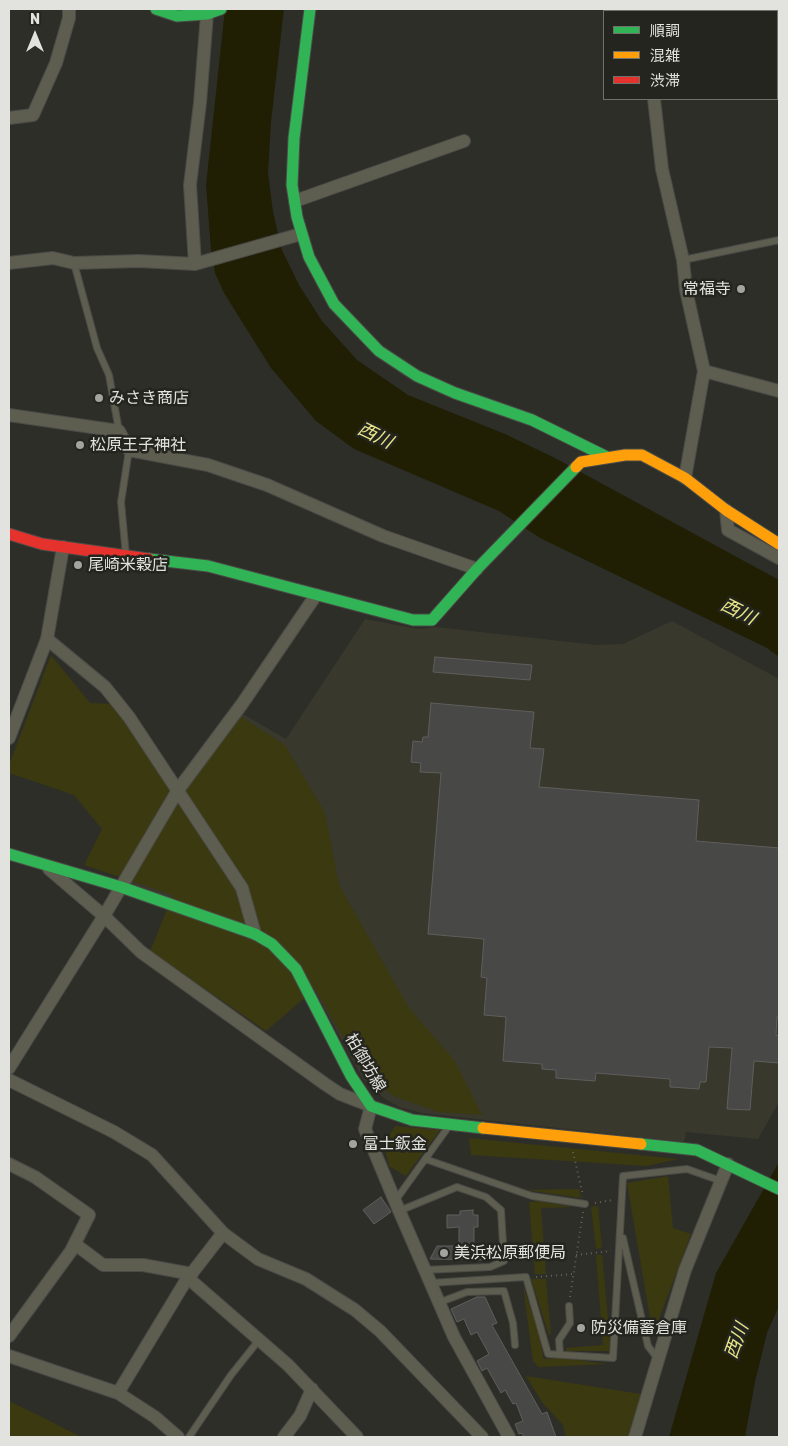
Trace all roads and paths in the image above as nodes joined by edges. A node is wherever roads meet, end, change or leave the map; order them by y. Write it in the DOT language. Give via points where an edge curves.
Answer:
graph roads {
  1 [pos="69,9"];
  2 [pos="156,9"];
  3 [pos="221,9"];
  4 [pos="310,9"];
  5 [pos="207,14"];
  6 [pos="654,100"];
  7 [pos="9,118"];
  8 [pos="464,141"];
  9 [pos="294,201"];
  10 [pos="301,234"];
  11 [pos="779,240"];
  12 [pos="683,260"];
  13 [pos="9,263"];
  14 [pos="199,263"];
  15 [pos="74,264"];
  16 [pos="704,371"];
  17 [pos="779,391"];
  18 [pos="9,415"];
  19 [pos="120,431"];
  20 [pos="129,450"];
  21 [pos="607,457"];
  22 [pos="685,478"];
  23 [pos="726,510"];
  24 [pos="9,534"];
  25 [pos="779,544"];
  26 [pos="63,547"];
  27 [pos="127,557"];
  28 [pos="779,558"];
  29 [pos="477,569"];
  30 [pos="316,595"];
  31 [pos="47,638"];
  32 [pos="9,738"];
  33 [pos="178,790"];
  34 [pos="9,854"];
  35 [pos="45,865"];
  36 [pos="121,887"];
  37 [pos="104,916"];
  38 [pos="255,934"];
  39 [pos="9,1068"];
  40 [pos="9,1080"];
  41 [pos="370,1106"];
  42 [pos="450,1125"];
  43 [pos="572,1146"];
  44 [pos="425,1159"];
  45 [pos="9,1164"];
  46 [pos="728,1164"];
  47 [pos="721,1181"];
  48 [pos="779,1188"];
  49 [pos="616,1199"];
  50 [pos="586,1202"];
  51 [pos="397,1206"];
  52 [pos="621,1230"];
  53 [pos="223,1233"];
  54 [pos="75,1244"];
  55 [pos="614,1250"];
  56 [pos="576,1255"];
  57 [pos="424,1270"];
  58 [pos="573,1274"];
  59 [pos="190,1276"];
  60 [pos="530,1277"];
  61 [pos="430,1283"];
  62 [pos="438,1303"];
  63 [pos="569,1306"];
  64 [pos="9,1336"];
  65 [pos="259,1340"];
  66 [pos="514,1345"];
  67 [pos="560,1354"];
  68 [pos="9,1356"];
  69 [pos="659,1361"];
  70 [pos="312,1389"];
  71 [pos="118,1393"];
  72 [pos="178,1437"];
  73 [pos="189,1437"];
  74 [pos="284,1437"];
  75 [pos="357,1437"];
  76 [pos="482,1437"];
  77 [pos="509,1437"];
  78 [pos="635,1437"];
  1 -- 7 [label="street" via="56,63 32,115"];
  2 -- 5 [label="street" via="177,16"];
  3 -- 5 [label="street"];
  4 -- 9 [label="street" via="294,138"];
  5 -- 14 [label="street" via="190,185"];
  6 -- 12 [label="street" via="662,169"];
  8 -- 9 [label="street"];
  9 -- 10 [label="street"];
  10 -- 14 [label="street"];
  10 -- 21 [label="street" via="309,257 334,304 360,334 386,356 417,376 532,420"];
  11 -- 12 [label="lane"];
  12 -- 16 [label="street" via="686,290"];
  13 -- 15 [label="street" via="53,258"];
  14 -- 15 [label="street"];
  15 -- 19 [label="lane" via="97,348 109,375"];
  16 -- 17 [label="street"];
  16 -- 22 [label="street"];
  18 -- 19 [label="street"];
  19 -- 20 [label="street"];
  20 -- 27 [label="lane" via="121,502"];
  20 -- 29 [label="street" via="208,466 267,485 383,536"];
  21 -- 22 [label="street" via="642,455"];
  21 -- 29 [label="street" via="581,462"];
  22 -- 23 [label="street"];
  23 -- 25 [label="street"];
  23 -- 28 [label="street" via="728,530"];
  24 -- 26 [label="street"];
  26 -- 27 [label="street"];
  26 -- 31 [label="street"];
  27 -- 30 [label="street" via="208,566"];
  29 -- 30 [label="street" via="432,620 413,620"];
  30 -- 33 [label="street" via="242,704"];
  31 -- 32 [label="street"];
  31 -- 33 [label="street" via="105,687"];
  33 -- 36 [label="street"];
  33 -- 38 [label="street" via="242,888"];
  34 -- 35 [label="street, 柏御坊線"];
  35 -- 36 [label="street, 柏御坊線"];
  35 -- 37 [label="street"];
  36 -- 37 [label="street"];
  36 -- 38 [label="street, 柏御坊線"];
  37 -- 39 [label="street"];
  37 -- 41 [label="street" via="141,952 325,1084"];
  38 -- 41 [label="street, 柏御坊線" via="272,944 296,969"];
  40 -- 53 [label="street" via="114,1132 152,1155"];
  41 -- 42 [label="street, 柏御坊線" via="412,1120"];
  41 -- 51 [label="street" via="365,1129"];
  42 -- 44 [label="lane"];
  42 -- 46 [label="street, 柏御坊線" via="697,1150"];
  43 -- 50 [label="path"];
  44 -- 50 [label="lane" via="532,1196"];
  44 -- 51 [label="lane"];
  45 -- 54 [label="street" via="35,1177 89,1215"];
  46 -- 47 [label="street"];
  46 -- 48 [label="street, 柏御坊線"];
  47 -- 52 [label="lane" via="687,1169 624,1176"];
  47 -- 69 [label="street" via="685,1270"];
  49 -- 50 [label="path"];
  50 -- 56 [label="path"];
  51 -- 57 [label="street"];
  51 -- 57 [label="lane" via="457,1187 486,1197 501,1210 504,1262 490,1267"];
  52 -- 67 [label="lane" via="613,1358"];
  52 -- 69 [label="lane" via="648,1346"];
  53 -- 59 [label="street"];
  53 -- 76 [label="street" via="258,1259 306,1278 355,1310 380,1331"];
  54 -- 59 [label="street" via="103,1265 143,1265"];
  54 -- 64 [label="street"];
  55 -- 56 [label="path"];
  56 -- 58 [label="path"];
  57 -- 61 [label="street"];
  58 -- 60 [label="path"];
  58 -- 63 [label="path"];
  59 -- 65 [label="street"];
  59 -- 71 [label="street"];
  61 -- 62 [label="street"];
  61 -- 67 [label="lane" via="526,1277 548,1354"];
  62 -- 66 [label="lane" via="467,1292 504,1291 513,1323"];
  62 -- 77 [label="street"];
  63 -- 67 [label="lane" via="570,1323 560,1340"];
  65 -- 70 [label="street"];
  65 -- 73 [label="lane"];
  68 -- 71 [label="street"];
  69 -- 78 [label="street"];
  70 -- 74 [label="street" via="300,1416"];
  70 -- 75 [label="street"];
  71 -- 72 [label="street"];
}
